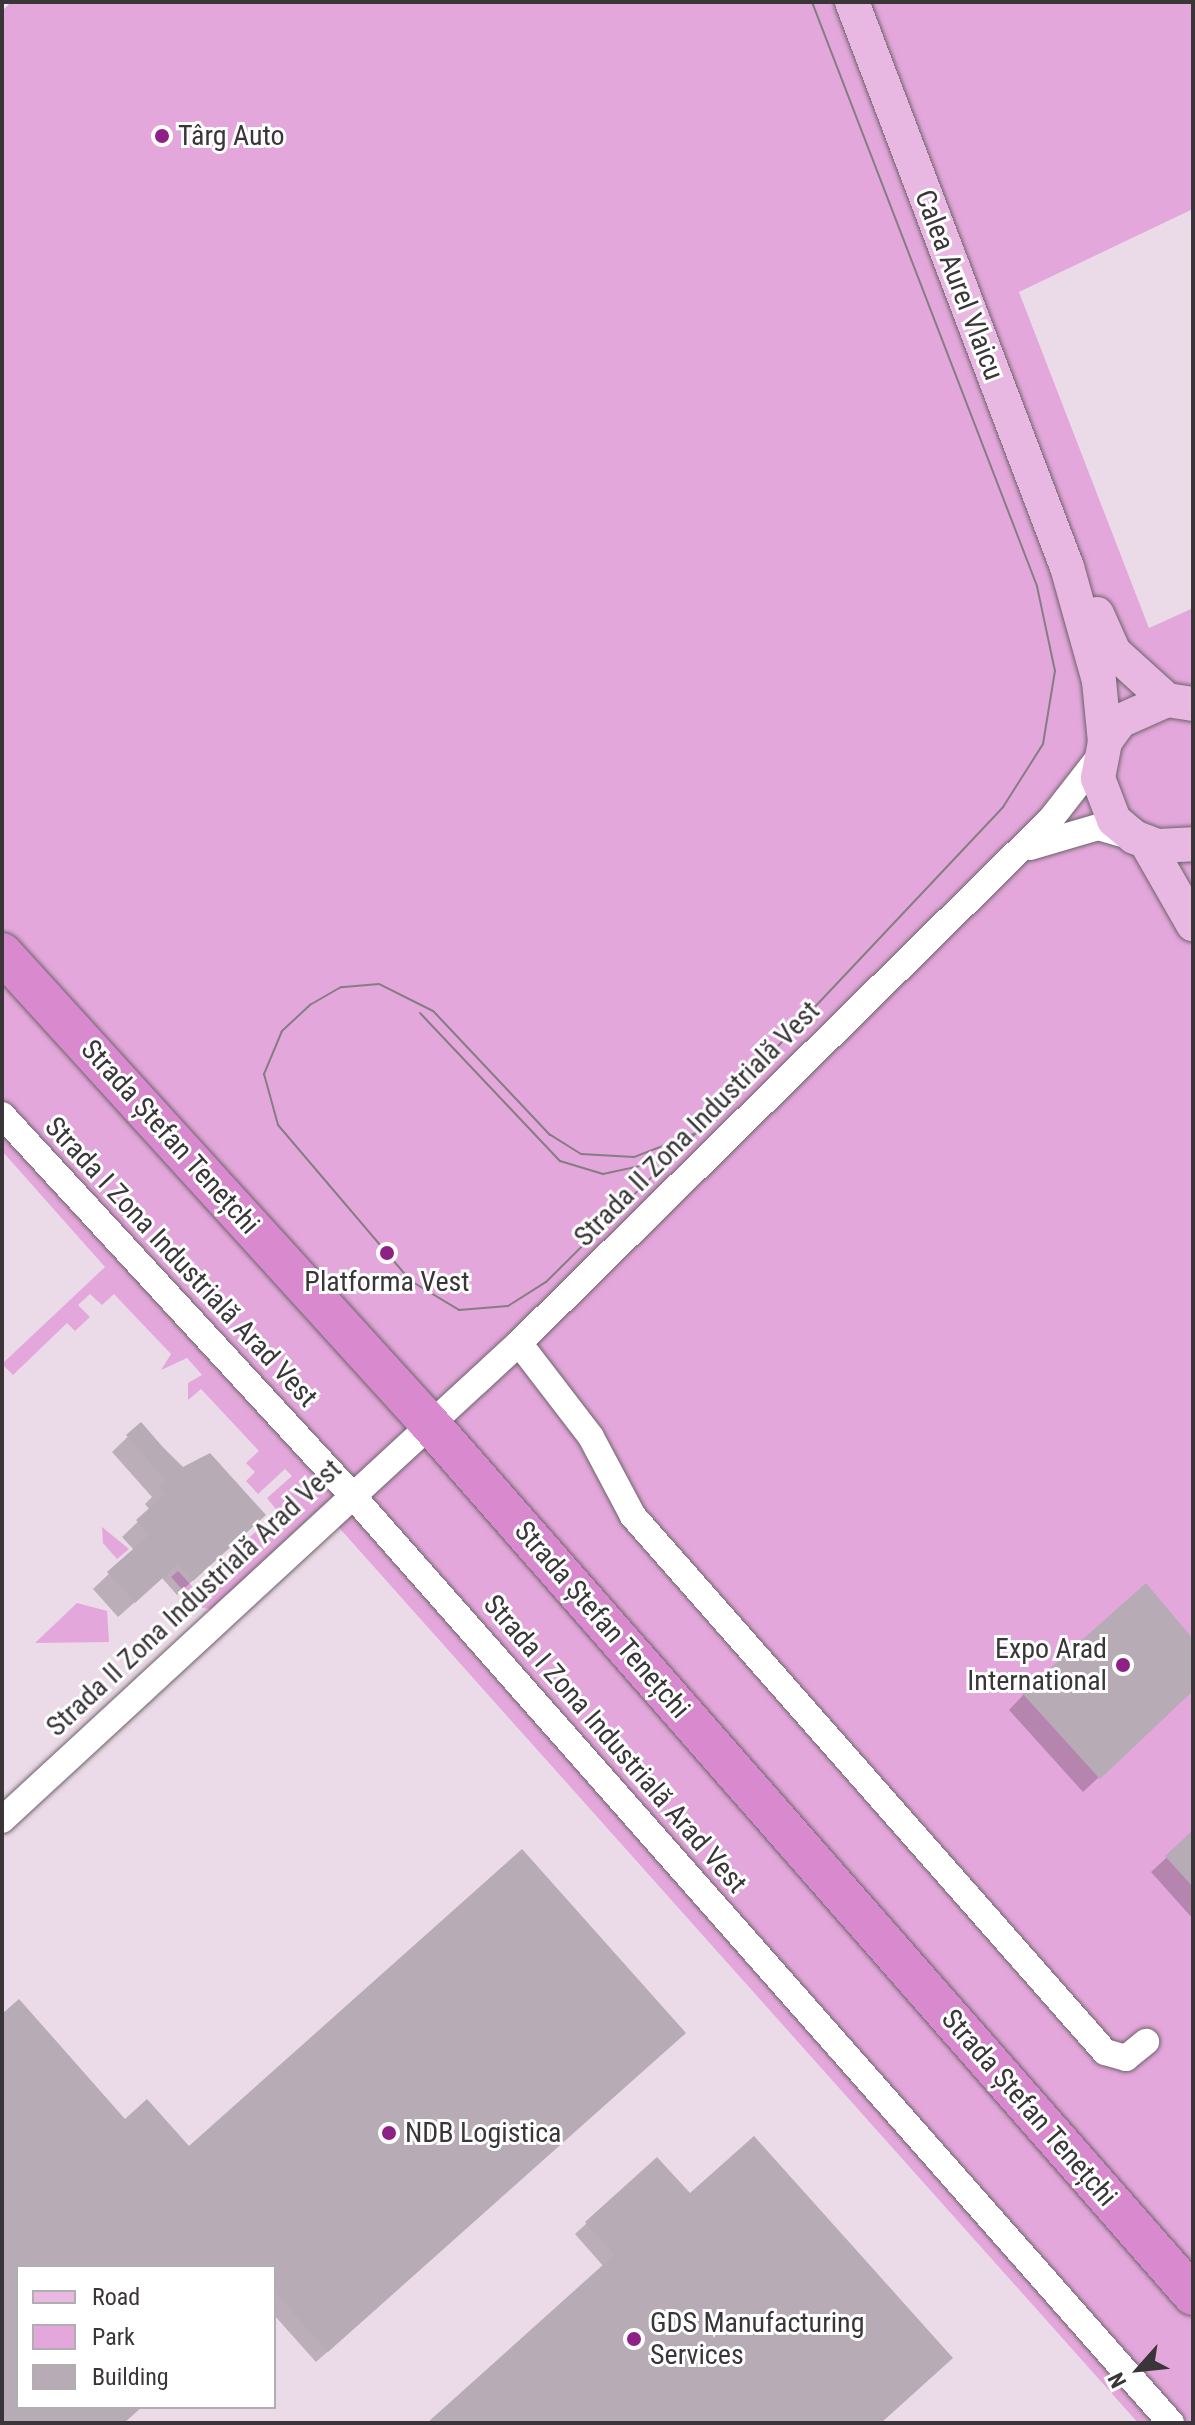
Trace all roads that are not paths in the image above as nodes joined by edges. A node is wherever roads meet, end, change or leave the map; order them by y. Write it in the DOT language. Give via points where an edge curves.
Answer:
graph roads {
  1 [pos="852,2"];
  2 [pos="1067,567"];
  3 [pos="1180,702"];
  4 [pos="1102,749"];
  5 [pos="1140,840"];
  6 [pos="1193,844"];
  7 [pos="1003,864"];
  8 [pos="1193,924"];
  9 [pos="2,953"];
  10 [pos="2,1115"];
  11 [pos="519,1343"];
  12 [pos="430,1424"];
  13 [pos="352,1495"];
  14 [pos="2,1820"];
  15 [pos="1146,2042"];
  16 [pos="1193,2295"];
  17 [pos="1171,2423"];
  1 -- 2 [label="main road, Calea Aurel Vlaicu"];
  2 -- 3 [label="main road, Calea Aurel Vlaicu" via="1086,588 1114,652"];
  2 -- 4 [label="main road, Calea Aurel Vlaicu" via="1099,681"];
  3 -- 4 [label="main road, Calea Aurel Vlaicu" via="1131,713"];
  4 -- 5 [label="main road, Calea Aurel Vlaicu" via="1103,800"];
  4 -- 7 [label="street, Strada II Zona Industrială Vest" via="1076,791"];
  5 -- 6 [label="main road"];
  5 -- 7 [label="street, Strada II Zona Industrială Vest" via="1098,827 1073,830"];
  5 -- 8 [label="main road, Calea Aurel Vlaicu"];
  7 -- 11 [label="street, Strada II Zona Industrială Vest"];
  9 -- 12 [label="highway, Strada Ștefan Tenețchi"];
  10 -- 13 [label="street, Strada I Zona Industrială Arad Vest"];
  11 -- 12 [label="street, Strada II Zona Industrială Vest"];
  11 -- 15 [label="street" via="591,1437 633,1516 1105,2052 1126,2058"];
  12 -- 13 [label="street, Strada II Zona Industrială Arad Vest"];
  12 -- 16 [label="highway, Strada Ștefan Tenețchi"];
  13 -- 14 [label="street, Strada II Zona Industrială Arad Vest"];
  13 -- 17 [label="street, Strada I Zona Industrială Arad Vest"];
}
